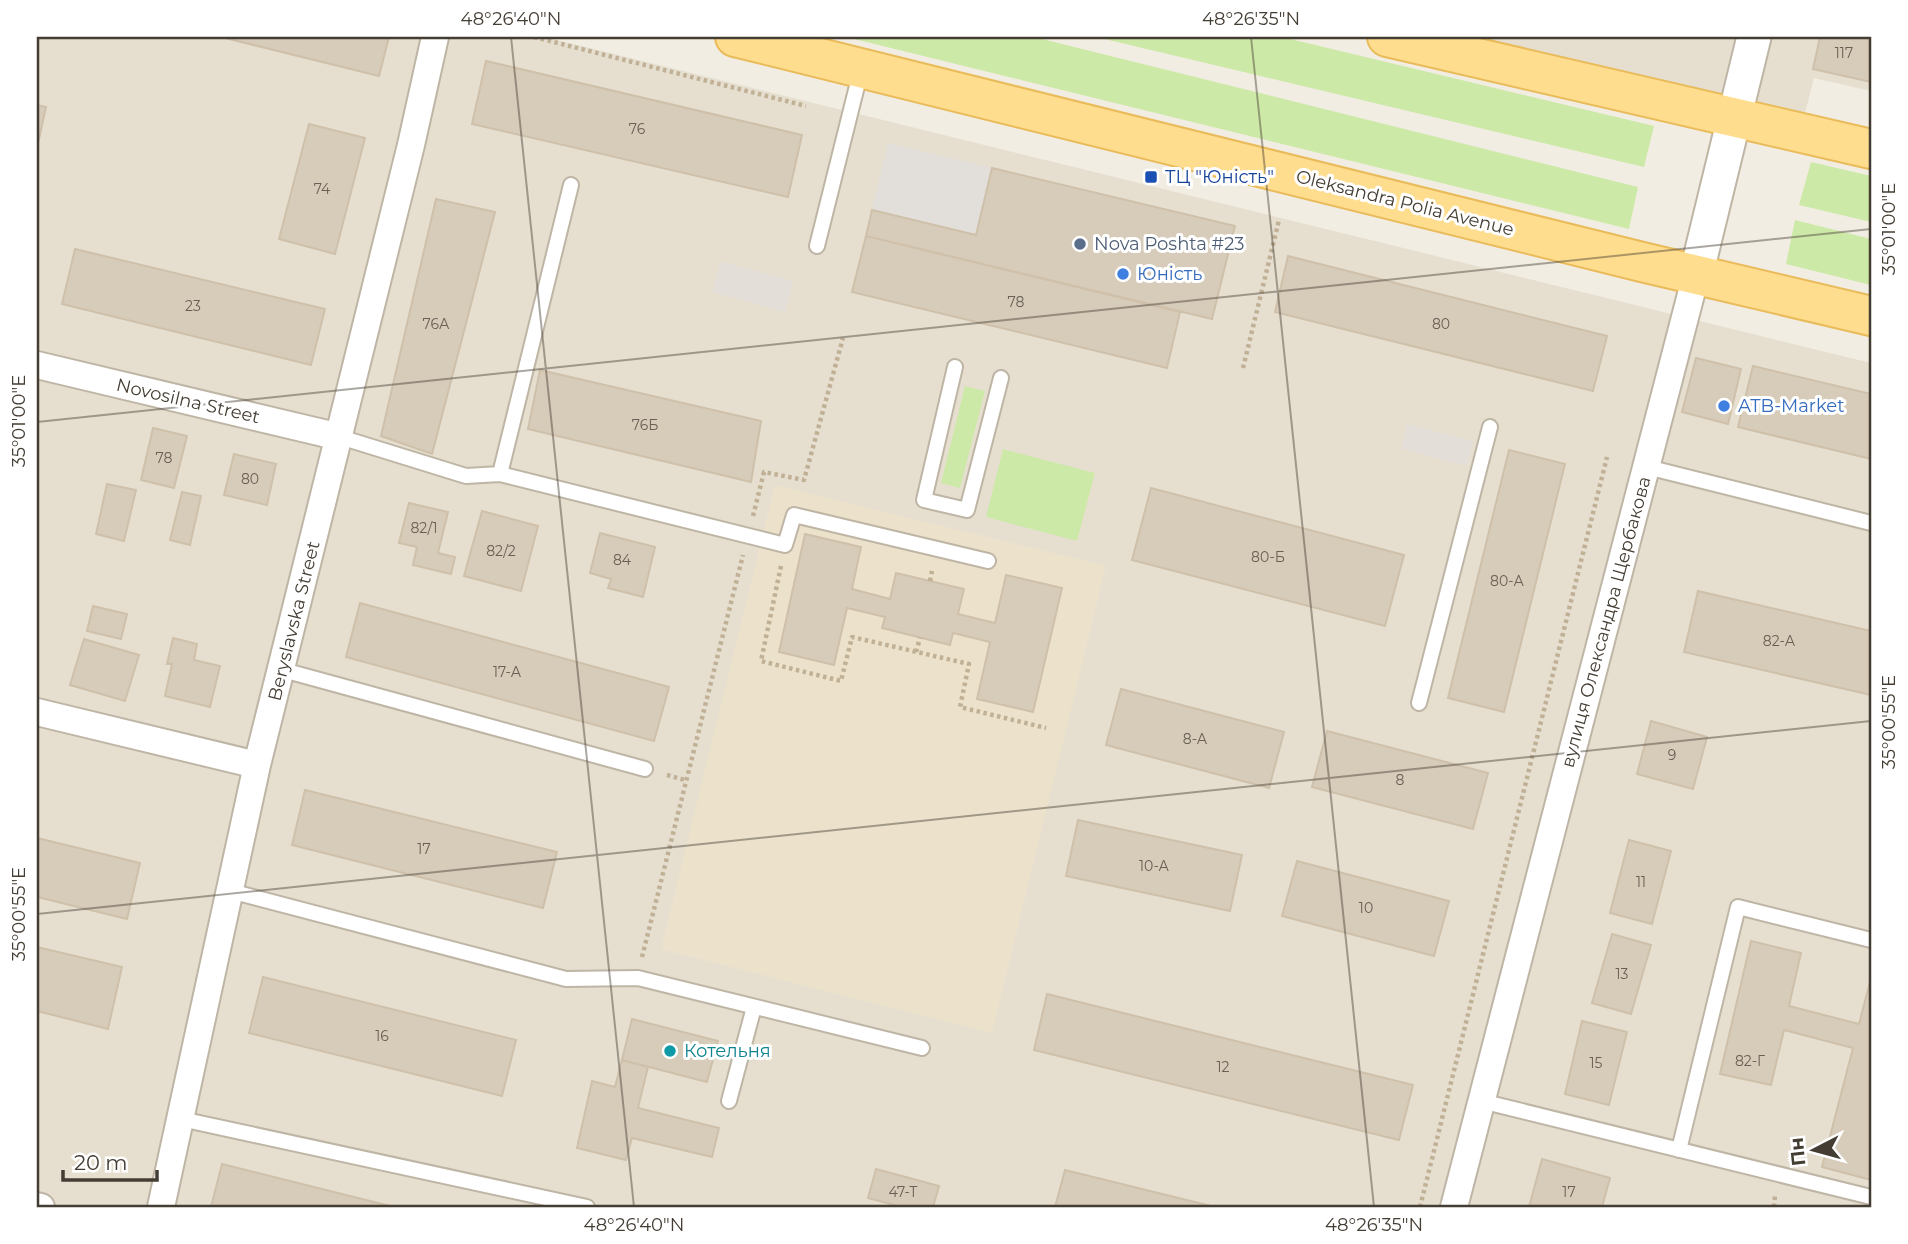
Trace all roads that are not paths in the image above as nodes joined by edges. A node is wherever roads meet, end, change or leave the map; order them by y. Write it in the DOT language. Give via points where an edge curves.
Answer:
graph roads {
  1 [pos="435,37"];
  2 [pos="736,37"];
  3 [pos="1387,37"];
  4 [pos="1754,37"];
  5 [pos="861,69"];
  6 [pos="1734,116"];
  7 [pos="1871,149"];
  8 [pos="571,186"];
  9 [pos="817,246"];
  10 [pos="1696,275"];
  11 [pos="1871,316"];
  12 [pos="37,365"];
  13 [pos="955,367"];
  14 [pos="1000,378"];
  15 [pos="1490,427"];
  16 [pos="340,437"];
  17 [pos="1647,467"];
  18 [pos="500,474"];
  19 [pos="1871,523"];
  20 [pos="988,561"];
  21 [pos="283,670"];
  22 [pos="1419,703"];
  23 [pos="37,712"];
  24 [pos="257,765"];
  25 [pos="645,769"];
  26 [pos="230,891"];
  27 [pos="1871,940"];
  28 [pos="754,1007"];
  29 [pos="922,1048"];
  30 [pos="729,1101"];
  31 [pos="1481,1101"];
  32 [pos="181,1119"];
  33 [pos="1679,1150"];
  34 [pos="1871,1198"];
  35 [pos="161,1207"];
  36 [pos="587,1207"];
  37 [pos="1454,1207"];
  1 -- 16 [label="street, Beryslavska Street"];
  2 -- 5 [label="main road, Oleksandra Polia Avenue"];
  3 -- 6 [label="main road"];
  4 -- 6 [label="street, вулиця Олександра Щербакова"];
  5 -- 9 [label="lane"];
  5 -- 10 [label="main road, Oleksandra Polia Avenue"];
  6 -- 7 [label="main road"];
  6 -- 10 [label="street, вулиця Олександра Щербакова"];
  8 -- 18 [label="lane"];
  10 -- 11 [label="main road, Oleksandra Polia Avenue"];
  10 -- 17 [label="street, вулиця Олександра Щербакова"];
  12 -- 16 [label="street, Novosilna Street"];
  13 -- 14 [label="lane" via="924,500 947,506 967,509"];
  15 -- 22 [label="lane"];
  16 -- 18 [label="lane" via="466,476"];
  16 -- 21 [label="street, Beryslavska Street"];
  17 -- 19 [label="lane"];
  17 -- 31 [label="street, вулиця Олександра Щербакова"];
  18 -- 20 [label="lane" via="785,545 794,515"];
  21 -- 24 [label="street, Beryslavska Street"];
  21 -- 25 [label="lane"];
  23 -- 24 [label="street"];
  24 -- 26 [label="street, Beryslavska Street"];
  26 -- 28 [label="lane" via="566,979 638,978"];
  26 -- 32 [label="street, Beryslavska Street"];
  27 -- 33 [label="lane" via="1738,907"];
  28 -- 29 [label="lane"];
  28 -- 30 [label="lane"];
  31 -- 33 [label="lane"];
  31 -- 37 [label="street, вулиця Олександра Щербакова"];
  32 -- 35 [label="street, Beryslavska Street"];
  32 -- 36 [label="lane"];
  33 -- 34 [label="lane"];
}
